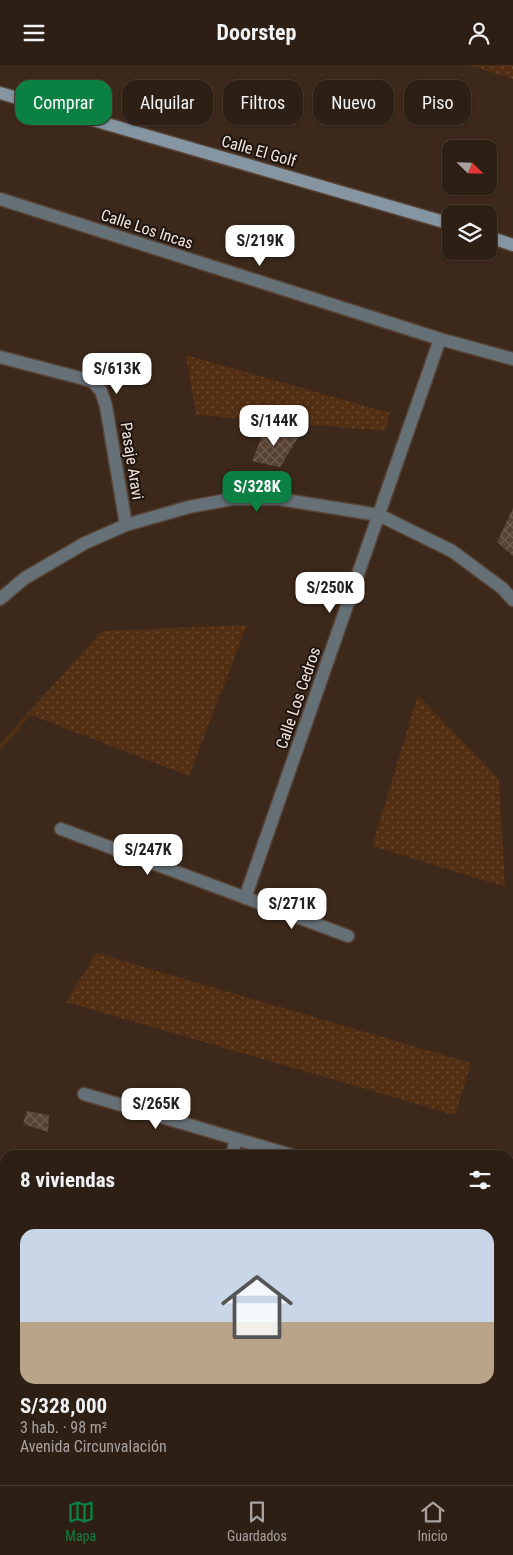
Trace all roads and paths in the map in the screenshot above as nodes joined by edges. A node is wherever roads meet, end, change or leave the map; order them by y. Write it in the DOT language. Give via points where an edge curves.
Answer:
graph roads {
  1 [pos="0,93"];
  2 [pos="0,199"];
  3 [pos="442,221"];
  4 [pos="497,240"];
  5 [pos="513,245"];
  6 [pos="440,339"];
  7 [pos="0,357"];
  8 [pos="513,359"];
  9 [pos="379,515"];
  10 [pos="126,525"];
  11 [pos="0,599"];
  12 [pos="513,600"];
  13 [pos="61,829"];
  14 [pos="245,898"];
  15 [pos="348,936"];
  16 [pos="84,1094"];
  17 [pos="236,1139"];
  18 [pos="233,1150"];
  19 [pos="274,1150"];
  1 -- 3 [label="street, Calle El Golf"];
  2 -- 6 [label="street, Calle Los Incas"];
  4 -- 5 [label="street"];
  6 -- 8 [label="street, Calle Los Incas"];
  6 -- 9 [label="street, Calle Los Cedros"];
  7 -- 10 [label="street, Pasaje Aravi" via="92,381 102,391"];
  9 -- 10 [label="street" via="280,499 232,499"];
  9 -- 12 [label="street" via="452,551"];
  9 -- 14 [label="street, Calle Los Cedros"];
  10 -- 11 [label="street" via="85,543 33,573"];
  13 -- 14 [label="street"];
  14 -- 15 [label="street"];
  16 -- 17 [label="street"];
  17 -- 18 [label="street"];
  17 -- 19 [label="street"];
}
